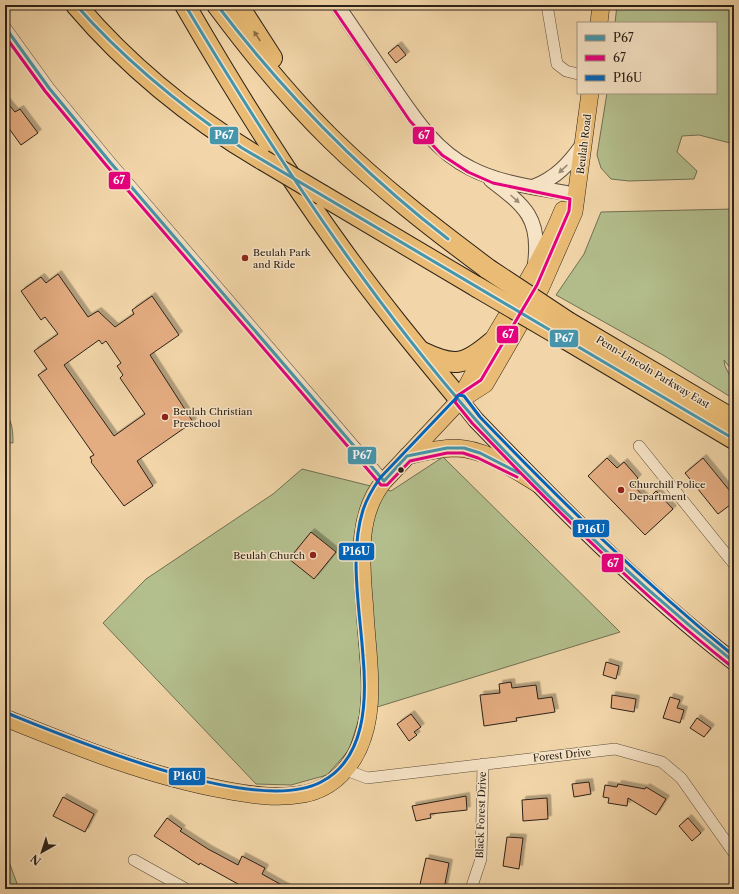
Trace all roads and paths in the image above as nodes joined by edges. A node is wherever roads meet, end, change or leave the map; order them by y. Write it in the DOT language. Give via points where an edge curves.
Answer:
graph roads {
  1 [pos="76,5"];
  2 [pos="175,5"];
  3 [pos="185,5"];
  4 [pos="216,5"];
  5 [pos="238,5"];
  6 [pos="337,5"];
  7 [pos="547,5"];
  8 [pos="601,5"];
  9 [pos="599,22"];
  10 [pos="5,27"];
  11 [pos="577,74"];
  12 [pos="231,84"];
  13 [pos="590,94"];
  14 [pos="308,116"];
  15 [pos="584,142"];
  16 [pos="484,174"];
  17 [pos="533,187"];
  18 [pos="576,195"];
  19 [pos="535,266"];
  20 [pos="563,329"];
  21 [pos="492,342"];
  22 [pos="418,350"];
  23 [pos="460,400"];
  24 [pos="734,420"];
  25 [pos="734,439"];
  26 [pos="639,446"];
  27 [pos="407,456"];
  28 [pos="384,481"];
  29 [pos="538,484"];
  30 [pos="734,564"];
  31 [pos="734,662"];
  32 [pos="5,718"];
  33 [pos="483,764"];
  34 [pos="346,770"];
  35 [pos="734,853"];
  36 [pos="134,860"];
  37 [pos="186,889"];
  38 [pos="471,889"];
  1 -- 20 [label="highway, Penn-Lincoln Parkway East, bridge" via="134,65 223,135 477,287"];
  2 -- 12 [label="highway"];
  3 -- 12 [label="highway"];
  4 -- 14 [label="highway, Penn-Lincoln Parkway East" via="268,71"];
  14 -- 5 [label="highway, one-way"];
  6 -- 16 [label="street" via="424,131 458,161"];
  7 -- 11 [label="street" via="557,64 566,71"];
  8 -- 9 [label="main road"];
  10 -- 28 [label="street" via="49,88 106,157"];
  12 -- 22 [label="highway" via="313,210"];
  13 -- 15 [label="main road, Beulah Road"];
  14 -- 20 [label="highway, Penn-Lincoln Parkway East, bridge" via="387,190"];
  15 -- 17 [label="street, one-way" via="562,170 551,179"];
  15 -- 18 [label="main road, Beulah Road"];
  16 -- 17 [label="street"];
  16 -- 19 [label="street, one-way" via="518,202 531,220 537,243"];
  17 -- 18 [label="street"];
  18 -- 19 [label="main road, Beulah Road" via="563,208"];
  18 -- 23 [label="main road, Beulah Road" via="574,212 541,287 485,384"];
  19 -- 21 [label="main road, Beulah Road"];
  20 -- 24 [label="highway, Penn-Lincoln Parkway East"];
  20 -- 25 [label="highway, Penn-Lincoln Parkway East"];
  21 -- 22 [label="highway" via="471,359 459,363 445,361"];
  21 -- 23 [label="main road, Beulah Road"];
  22 -- 23 [label="highway"];
  23 -- 27 [label="main road, Beulah Road"];
  23 -- 29 [label="main road"];
  26 -- 30 [label="street"];
  27 -- 28 [label="main road, Beulah Road"];
  27 -- 29 [label="main road" via="447,448 472,450 500,462"];
  28 -- 34 [label="main road, Beulah Road" via="369,506 363,539 362,571 370,682 368,715 363,737"];
  29 -- 31 [label="main road" via="630,574"];
  32 -- 34 [label="main road, Beulah Road" via="144,771 248,794 306,794 320,788"];
  33 -- 34 [label="street, Forest Drive" via="367,778"];
  33 -- 35 [label="street, Forest Drive" via="615,749 662,762 681,778"];
  33 -- 38 [label="street, Black Forest Drive" via="481,859"];
  36 -- 37 [label="street"];
}
